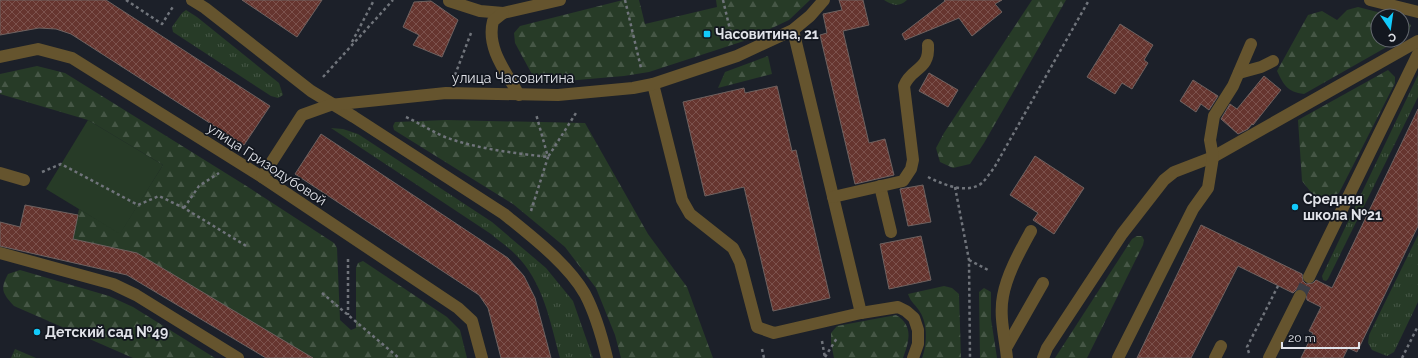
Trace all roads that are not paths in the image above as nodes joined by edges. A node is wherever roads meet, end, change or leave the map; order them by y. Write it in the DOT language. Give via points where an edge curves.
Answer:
graph roads {
  1 [pos="192,0"];
  2 [pos="560,0"];
  3 [pos="824,0"];
  4 [pos="1370,0"];
  5 [pos="449,1"];
  6 [pos="207,4"];
  7 [pos="1418,12"];
  8 [pos="503,13"];
  9 [pos="794,30"];
  10 [pos="1418,41"];
  11 [pos="1251,44"];
  12 [pos="928,45"];
  13 [pos="1418,54"];
  14 [pos="0,57"];
  15 [pos="1273,61"];
  16 [pos="1239,73"];
  17 [pos="649,84"];
  18 [pos="518,95"];
  19 [pos="330,105"];
  20 [pos="1214,157"];
  21 [pos="0,172"];
  22 [pos="262,177"];
  23 [pos="24,180"];
  24 [pos="880,186"];
  25 [pos="833,197"];
  26 [pos="1031,231"];
  27 [pos="891,232"];
  28 [pos="0,253"];
  29 [pos="1309,277"];
  30 [pos="1044,283"];
  31 [pos="1300,296"];
  32 [pos="861,313"];
  33 [pos="1221,346"];
  34 [pos="1006,353"];
  35 [pos="238,358"];
  36 [pos="482,358"];
  37 [pos="607,358"];
  38 [pos="913,358"];
  39 [pos="1043,358"];
  40 [pos="1118,358"];
  41 [pos="1216,358"];
  42 [pos="1269,358"];
  1 -- 6 [label="street"];
  2 -- 8 [label="street"];
  3 -- 9 [label="street, улица Часовитина"];
  4 -- 7 [label="street"];
  5 -- 8 [label="street" via="480,11"];
  6 -- 19 [label="street"];
  8 -- 18 [label="street" via="493,21 490,32 499,61"];
  9 -- 17 [label="street, улица Часовитина" via="737,56"];
  9 -- 25 [label="street"];
  10 -- 20 [label="street"];
  11 -- 16 [label="street"];
  12 -- 24 [label="street" via="929,55 922,66 907,78 904,86 913,160 911,169 904,181"];
  13 -- 29 [label="street"];
  14 -- 22 [label="street, улица Гризодубовой" via="38,49 72,58"];
  15 -- 16 [label="street"];
  16 -- 20 [label="street" via="1214,116 1210,140"];
  17 -- 18 [label="street, улица Часовитина" via="558,95"];
  17 -- 32 [label="street" via="682,200 690,214 733,248 740,262 757,327 765,332 774,333"];
  18 -- 19 [label="street, улица Часовитина" via="446,93"];
  19 -- 22 [label="street, улица Часовитина" via="302,115"];
  19 -- 37 [label="street" via="504,214 557,259 585,294"];
  20 -- 39 [label="street" via="1174,172 1155,190 1122,234"];
  20 -- 40 [label="street" via="1208,188 1193,208"];
  21 -- 23 [label="street"];
  22 -- 36 [label="street, улица Гризодубовой" via="458,308 472,321"];
  24 -- 25 [label="street"];
  24 -- 27 [label="street"];
  25 -- 32 [label="street"];
  26 -- 34 [label="street" via="1016,258 1002,296"];
  28 -- 35 [label="street" via="113,284 136,295"];
  30 -- 34 [label="street"];
  31 -- 42 [label="street"];
  32 -- 38 [label="street" via="898,308 906,310 914,318 918,330 918,344"];
  33 -- 41 [label="street"];
}
